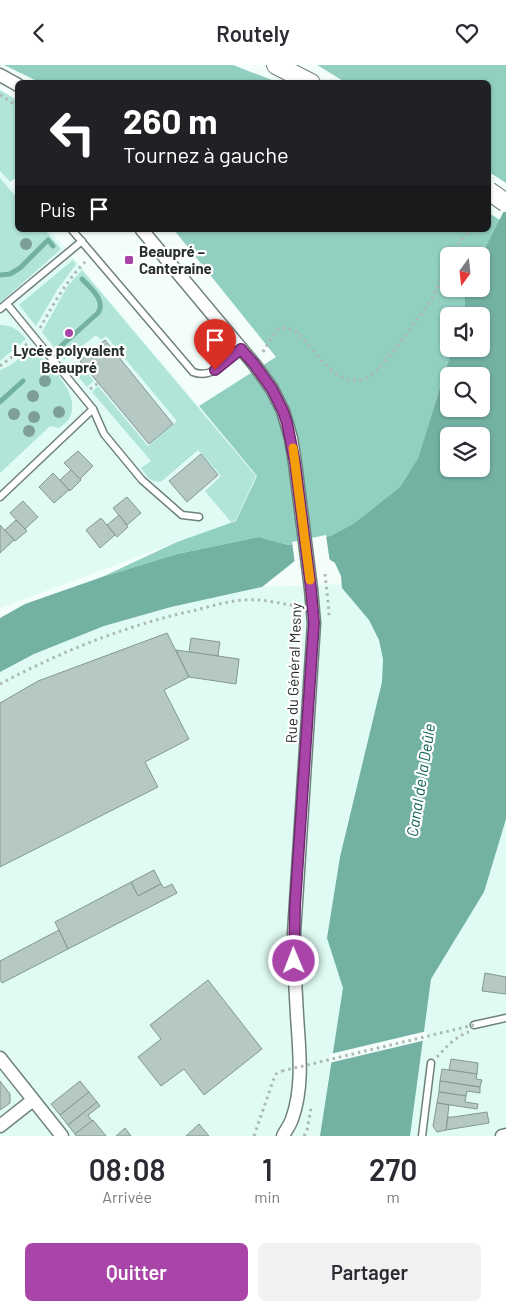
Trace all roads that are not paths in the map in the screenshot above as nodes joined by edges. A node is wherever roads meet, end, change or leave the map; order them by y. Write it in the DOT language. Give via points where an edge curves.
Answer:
graph roads {
  1 [pos="276,65"];
  2 [pos="292,65"];
  3 [pos="0,75"];
  4 [pos="304,80"];
  5 [pos="316,80"];
  6 [pos="15,83"];
  7 [pos="491,192"];
  8 [pos="506,203"];
  9 [pos="74,232"];
  10 [pos="144,232"];
  11 [pos="82,241"];
  12 [pos="7,304"];
  13 [pos="0,309"];
  14 [pos="241,349"];
  15 [pos="92,409"];
  16 [pos="0,497"];
  17 [pos="199,517"];
  18 [pos="506,1018"];
  19 [pos="476,1024"];
  20 [pos="0,1058"];
  21 [pos="431,1063"];
  22 [pos="33,1100"];
  23 [pos="0,1126"];
  24 [pos="506,1135"];
  25 [pos="62,1136"];
  26 [pos="284,1136"];
  27 [pos="422,1136"];
  28 [pos="502,1136"];
  1 -- 4 [label="main road"];
  2 -- 5 [label="main road"];
  3 -- 6 [label="street"];
  7 -- 8 [label="main road, bridge"];
  9 -- 11 [label="lane"];
  10 -- 14 [label="street, Rue du Général Mesny"];
  11 -- 12 [label="lane"];
  11 -- 14 [label="lane" via="193,372 210,373"];
  12 -- 13 [label="lane"];
  12 -- 15 [label="lane"];
  14 -- 26 [label="street, Rue du Général Mesny" via="272,389 283,411 292,447 314,623 294,933 298,1083 292,1121"];
  15 -- 16 [label="lane"];
  15 -- 17 [label="lane" via="104,434 142,480 182,515"];
  18 -- 19 [label="lane"];
  20 -- 22 [label="street"];
  21 -- 27 [label="lane"];
  22 -- 23 [label="street"];
  22 -- 25 [label="street"];
  24 -- 28 [label="street"];
}
